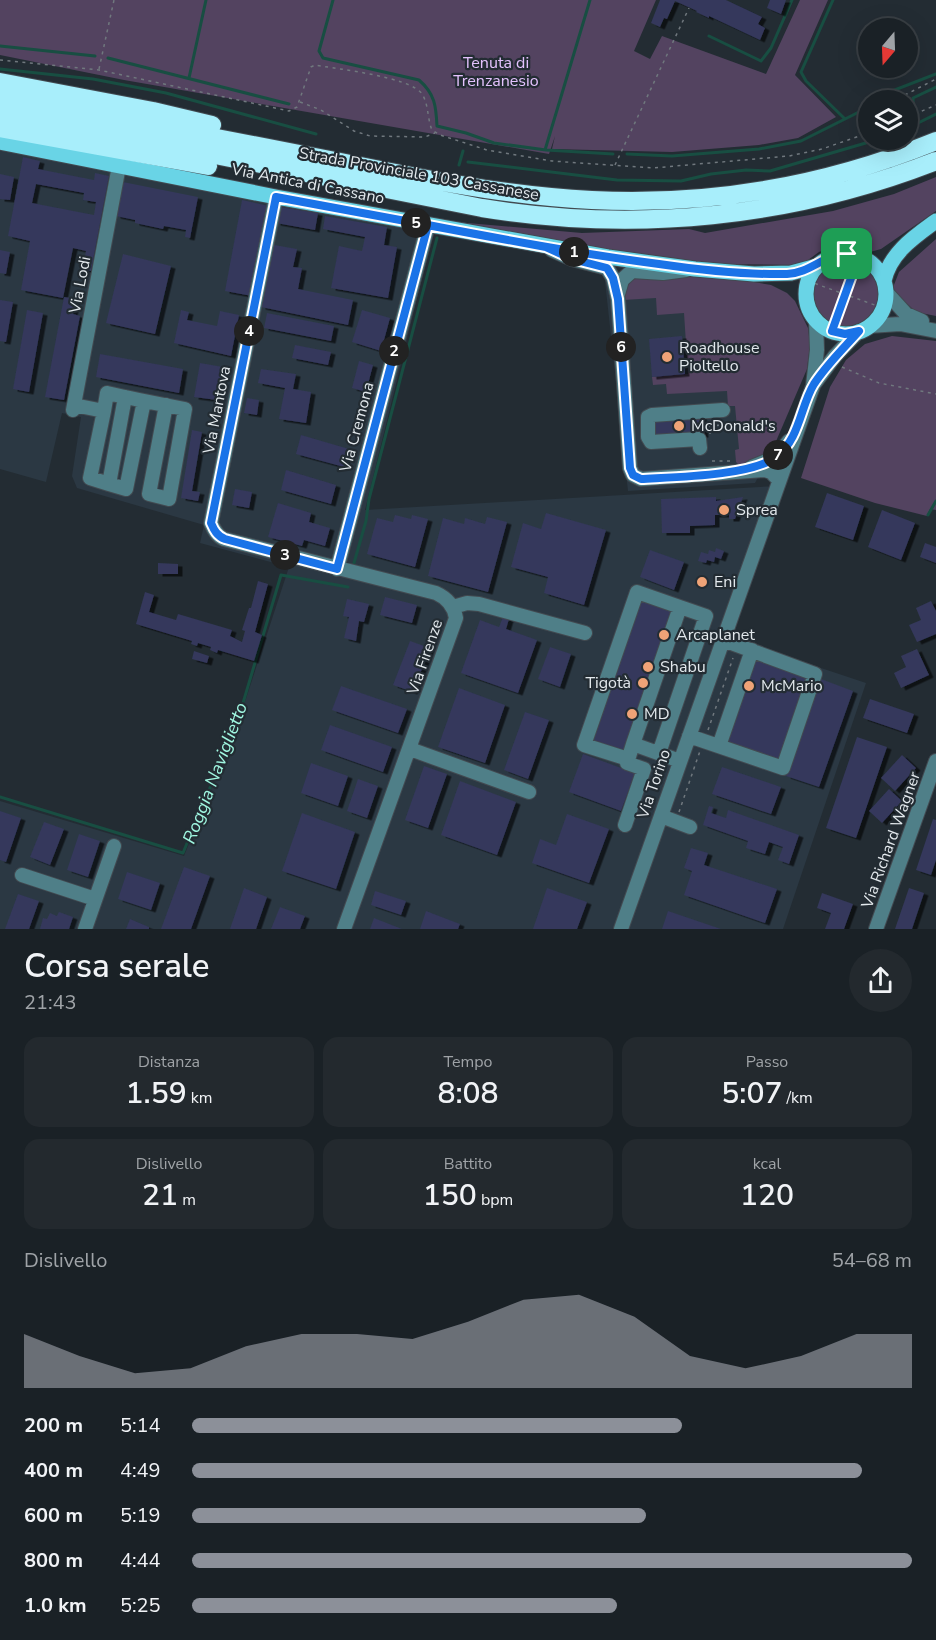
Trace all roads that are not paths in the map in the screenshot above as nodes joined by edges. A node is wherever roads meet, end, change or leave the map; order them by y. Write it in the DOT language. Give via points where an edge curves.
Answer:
graph roads {
  1 [pos="0,82"];
  2 [pos="0,96"];
  3 [pos="0,112"];
  4 [pos="0,128"];
  5 [pos="936,135"];
  6 [pos="936,141"];
  7 [pos="0,142"];
  8 [pos="891,159"];
  9 [pos="936,161"];
  10 [pos="119,166"];
  11 [pos="936,170"];
  12 [pos="435,180"];
  13 [pos="864,186"];
  14 [pos="276,197"];
  15 [pos="427,197"];
  16 [pos="936,221"];
  17 [pos="428,225"];
  18 [pos="546,247"];
  19 [pos="901,249"];
  20 [pos="863,258"];
  21 [pos="817,266"];
  22 [pos="695,269"];
  23 [pos="754,274"];
  24 [pos="885,286"];
  25 [pos="807,288"];
  26 [pos="618,299"];
  27 [pos="816,321"];
  28 [pos="936,324"];
  29 [pos="864,329"];
  30 [pos="936,331"];
  31 [pos="813,386"];
  32 [pos="125,397"];
  33 [pos="144,401"];
  34 [pos="166,405"];
  35 [pos="723,410"];
  36 [pos="104,411"];
  37 [pos="798,428"];
  38 [pos="706,451"];
  39 [pos="742,471"];
  40 [pos="779,480"];
  41 [pos="109,484"];
  42 [pos="211,523"];
  43 [pos="337,569"];
  44 [pos="453,607"];
  45 [pos="680,607"];
  46 [pos="585,633"];
  47 [pos="723,640"];
  48 [pos="752,651"];
  49 [pos="689,736"];
  50 [pos="633,744"];
  51 [pos="719,746"];
  52 [pos="410,749"];
  53 [pos="659,753"];
  54 [pos="628,759"];
  55 [pos="680,761"];
  56 [pos="936,761"];
  57 [pos="529,792"];
  58 [pos="931,794"];
  59 [pos="660,816"];
  60 [pos="625,825"];
  61 [pos="690,827"];
  62 [pos="114,846"];
  63 [pos="22,875"];
  64 [pos="95,899"];
  65 [pos="85,929"];
  66 [pos="344,929"];
  67 [pos="621,929"];
  68 [pos="876,929"];
  1 -- 12 [label="highway" via="153,111"];
  2 -- 12 [label="highway, Strada Provinciale 103 Cassanese"];
  3 -- 15 [label="highway, Strada Provinciale 103 Cassanese"];
  4 -- 15 [label="highway" via="307,182"];
  5 -- 8 [label="highway"];
  6 -- 8 [label="highway, Strada Provinciale 103 Cassanese"];
  7 -- 10 [label="main road, Via Antica di Cassano"];
  8 -- 12 [label="highway, Strada Provinciale 103 Cassanese" via="792,186 698,200 557,198"];
  9 -- 13 [label="highway, Strada Provinciale 103 Cassanese"];
  10 -- 14 [label="main road, Via Antica di Cassano"];
  10 -- 36 [label="street, Via Lodi" via="73,407"];
  11 -- 13 [label="highway" via="897,183"];
  13 -- 15 [label="highway, Strada Provinciale 103 Cassanese" via="764,210 648,221 532,215"];
  14 -- 17 [label="main road, Via Antica di Cassano"];
  14 -- 42 [label="street, Via Mantova"];
  16 -- 19 [label="main road"];
  17 -- 18 [label="main road, Via Antica di Cassano"];
  17 -- 43 [label="street, Via Cremona"];
  18 -- 22 [label="main road, Via Antica di Cassano"];
  18 -- 26 [label="street" via="607,268"];
  19 -- 20 [label="main road, Via Antica di Cassano" via="884,257"];
  19 -- 24 [label="main road" via="888,267"];
  20 -- 21 [label="main road, Via Antica di Cassano" via="838,254"];
  20 -- 24 [label="main road" via="878,269"];
  21 -- 23 [label="main road, Via Antica di Cassano" via="791,273"];
  21 -- 25 [label="main road"];
  22 -- 23 [label="main road, Via Antica di Cassano"];
  22 -- 26 [label="street" via="632,272 622,280"];
  23 -- 25 [label="main road, Via Antica di Cassano"];
  24 -- 28 [label="street" via="908,316"];
  24 -- 29 [label="main road" via="883,308"];
  25 -- 27 [label="main road" via="808,308"];
  26 -- 39 [label="street" via="631,472 641,479"];
  27 -- 29 [label="main road" via="845,334"];
  27 -- 31 [label="street"];
  29 -- 30 [label="street" via="900,324"];
  29 -- 31 [label="street"];
  31 -- 37 [label="street, Via Torino"];
  32 -- 33 [label="street"];
  32 -- 36 [label="street" via="107,393"];
  32 -- 41 [label="street"];
  33 -- 34 [label="street"];
  33 -- 41 [label="street" via="126,489"];
  34 -- 34 [label="street" via="186,409 169,499 149,494"];
  35 -- 38 [label="street" via="648,417 651,442 699,439"];
  36 -- 41 [label="street" via="90,478"];
  37 -- 39 [label="street" via="777,456"];
  37 -- 40 [label="street, Via Torino"];
  39 -- 40 [label="street" via="767,470"];
  40 -- 47 [label="street, Via Torino"];
  42 -- 43 [label="street, Via Firenze" via="225,539"];
  43 -- 44 [label="street, Via Firenze" via="436,593"];
  44 -- 46 [label="street" via="479,604"];
  44 -- 52 [label="street, Via Firenze" via="455,624"];
  45 -- 50 [label="street"];
  45 -- 53 [label="street" via="706,616"];
  45 -- 54 [label="street" via="637,592 584,745"];
  47 -- 48 [label="street"];
  47 -- 49 [label="street, Via Torino"];
  48 -- 51 [label="street"];
  48 -- 51 [label="street" via="815,674 783,768"];
  49 -- 51 [label="street"];
  49 -- 55 [label="street, Via Torino"];
  50 -- 53 [label="street"];
  50 -- 54 [label="street"];
  52 -- 57 [label="street"];
  52 -- 66 [label="street, Via Firenze"];
  53 -- 55 [label="street"];
  54 -- 60 [label="street" via="627,763 644,769"];
  55 -- 59 [label="street, Via Torino"];
  56 -- 58 [label="street, Via Richard Wagner"];
  58 -- 68 [label="street, Via Richard Wagner"];
  59 -- 61 [label="street"];
  59 -- 67 [label="street, Via Torino"];
  62 -- 64 [label="street"];
  63 -- 64 [label="street"];
  64 -- 65 [label="street"];
}
